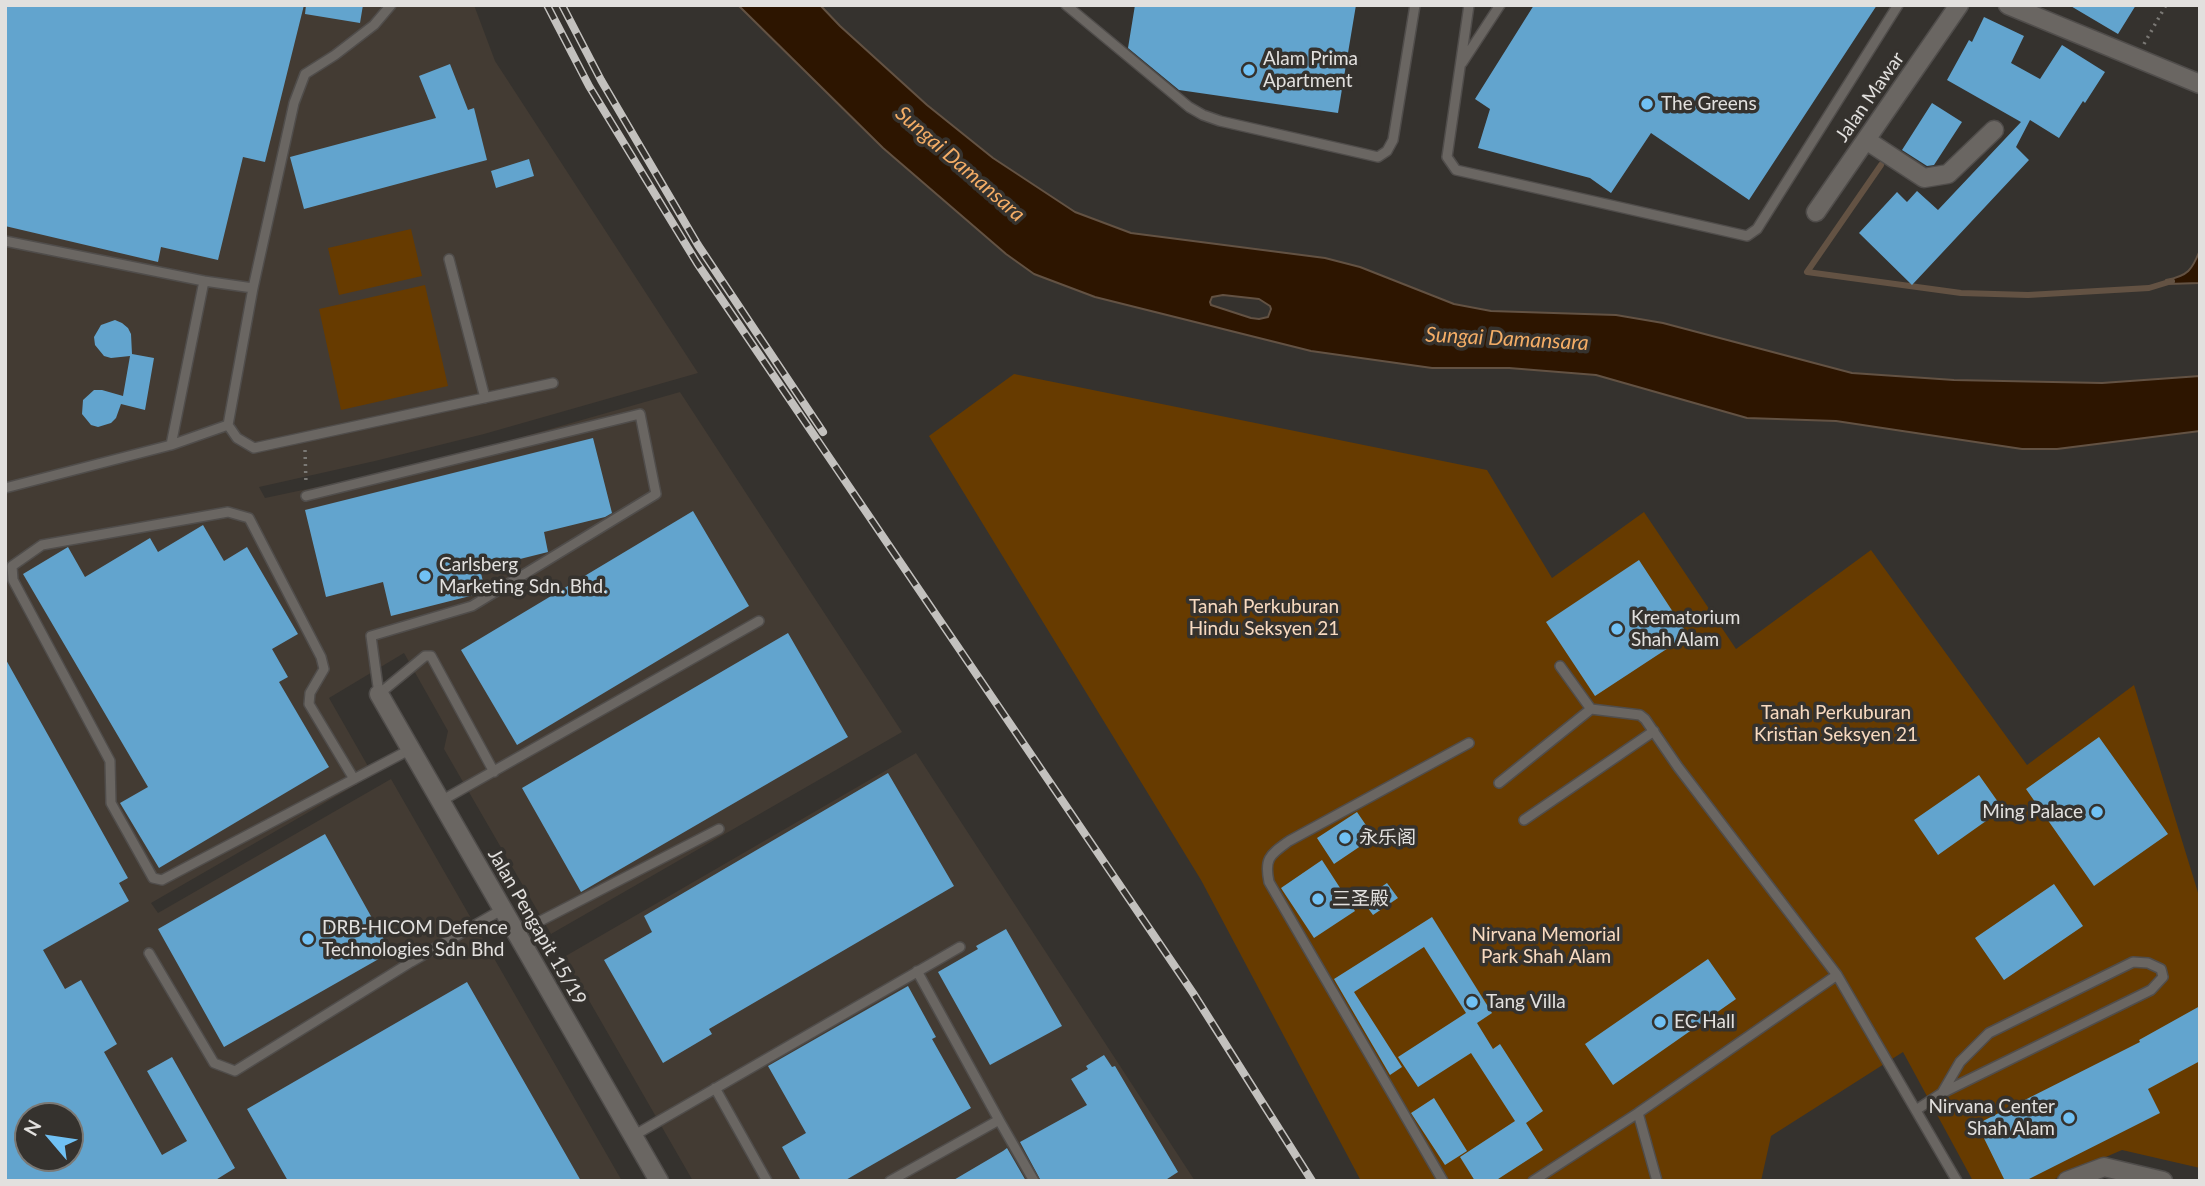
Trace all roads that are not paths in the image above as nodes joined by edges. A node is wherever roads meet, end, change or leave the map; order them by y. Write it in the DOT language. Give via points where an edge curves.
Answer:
graph roads {
  1 [pos="391,5"];
  2 [pos="1066,5"];
  3 [pos="1415,5"];
  4 [pos="1469,5"];
  5 [pos="1500,5"];
  6 [pos="1898,5"];
  7 [pos="1959,5"];
  8 [pos="2008,5"];
  9 [pos="1461,64"];
  10 [pos="2200,84"];
  11 [pos="1994,130"];
  12 [pos="1866,141"];
  13 [pos="1816,212"];
  14 [pos="5,241"];
  15 [pos="449,259"];
  16 [pos="204,281"];
  17 [pos="253,288"];
  18 [pos="553,383"];
  19 [pos="485,398"];
  20 [pos="228,425"];
  21 [pos="171,445"];
  22 [pos="5,488"];
  23 [pos="306,496"];
  24 [pos="759,621"];
  25 [pos="1560,666"];
  26 [pos="379,694"];
  27 [pos="1591,709"];
  28 [pos="1654,731"];
  29 [pos="1469,743"];
  30 [pos="411,750"];
  31 [pos="494,772"];
  32 [pos="354,779"];
  33 [pos="1499,783"];
  34 [pos="441,801"];
  35 [pos="1524,820"];
  36 [pos="719,829"];
  37 [pos="503,909"];
  38 [pos="517,933"];
  39 [pos="960,947"];
  40 [pos="149,953"];
  41 [pos="917,971"];
  42 [pos="1838,975"];
  43 [pos="715,1088"];
  44 [pos="1942,1093"];
  45 [pos="1916,1110"];
  46 [pos="1638,1113"];
  47 [pos="999,1120"];
  48 [pos="633,1136"];
  49 [pos="659,1181"];
  50 [pos="767,1181"];
  51 [pos="890,1181"];
  52 [pos="1034,1181"];
  53 [pos="1443,1181"];
  54 [pos="1533,1181"];
  55 [pos="1657,1181"];
  56 [pos="1957,1181"];
  57 [pos="2067,1181"];
  58 [pos="2163,1181"];
  1 -- 17 [label="lane" via="374,25 305,74 294,103"];
  2 -- 3 [label="lane" via="1203,115 1378,157 1393,140"];
  4 -- 9 [label="lane"];
  5 -- 9 [label="lane"];
  6 -- 9 [label="lane" via="1758,229 1747,236 1456,170 1447,157"];
  7 -- 12 [label="street, Jalan Mawar"];
  8 -- 10 [label="street"];
  11 -- 12 [label="street" via="1948,174 1924,178"];
  12 -- 13 [label="street, Jalan Mawar"];
  14 -- 16 [label="lane"];
  15 -- 19 [label="lane"];
  16 -- 17 [label="lane"];
  16 -- 21 [label="lane"];
  17 -- 20 [label="lane"];
  18 -- 19 [label="lane"];
  19 -- 20 [label="lane" via="254,448 237,438"];
  20 -- 21 [label="lane"];
  21 -- 22 [label="lane"];
  23 -- 26 [label="lane" via="640,414 656,494 472,606 371,636"];
  24 -- 31 [label="lane"];
  25 -- 27 [label="lane"];
  26 -- 30 [label="street, Jalan Pengapit 15/19"];
  26 -- 31 [label="lane" via="425,656 431,656"];
  27 -- 28 [label="lane" via="1640,715"];
  27 -- 33 [label="lane"];
  28 -- 35 [label="lane"];
  28 -- 42 [label="lane"];
  29 -- 53 [label="lane" via="1289,841 1271,854 1266,867 1269,882"];
  30 -- 32 [label="lane"];
  30 -- 34 [label="street, Jalan Pengapit 15/19"];
  31 -- 34 [label="lane"];
  32 -- 32 [label="lane" via="162,880 153,878 111,803 110,761 13,580 12,566 42,545 228,512 249,518 321,657 324,669 309,704"];
  34 -- 37 [label="street, Jalan Pengapit 15/19"];
  36 -- 38 [label="lane"];
  37 -- 38 [label="street, Jalan Pengapit 15/19"];
  37 -- 40 [label="lane" via="235,1071 214,1063"];
  38 -- 48 [label="street, Jalan Pengapit 15/19"];
  39 -- 41 [label="lane"];
  41 -- 43 [label="lane"];
  41 -- 47 [label="lane"];
  42 -- 45 [label="lane"];
  42 -- 46 [label="lane"];
  43 -- 48 [label="lane"];
  43 -- 50 [label="lane"];
  44 -- 44 [label="lane" via="1960,1062 1989,1033 2133,962 2161,968 2163,977 2151,990"];
  44 -- 45 [label="lane"];
  45 -- 56 [label="lane"];
  46 -- 54 [label="lane"];
  46 -- 55 [label="lane"];
  47 -- 51 [label="lane"];
  47 -- 52 [label="lane"];
  48 -- 49 [label="street, Jalan Pengapit 15/19"];
  57 -- 58 [label="street" via="2104,1167"];
}
